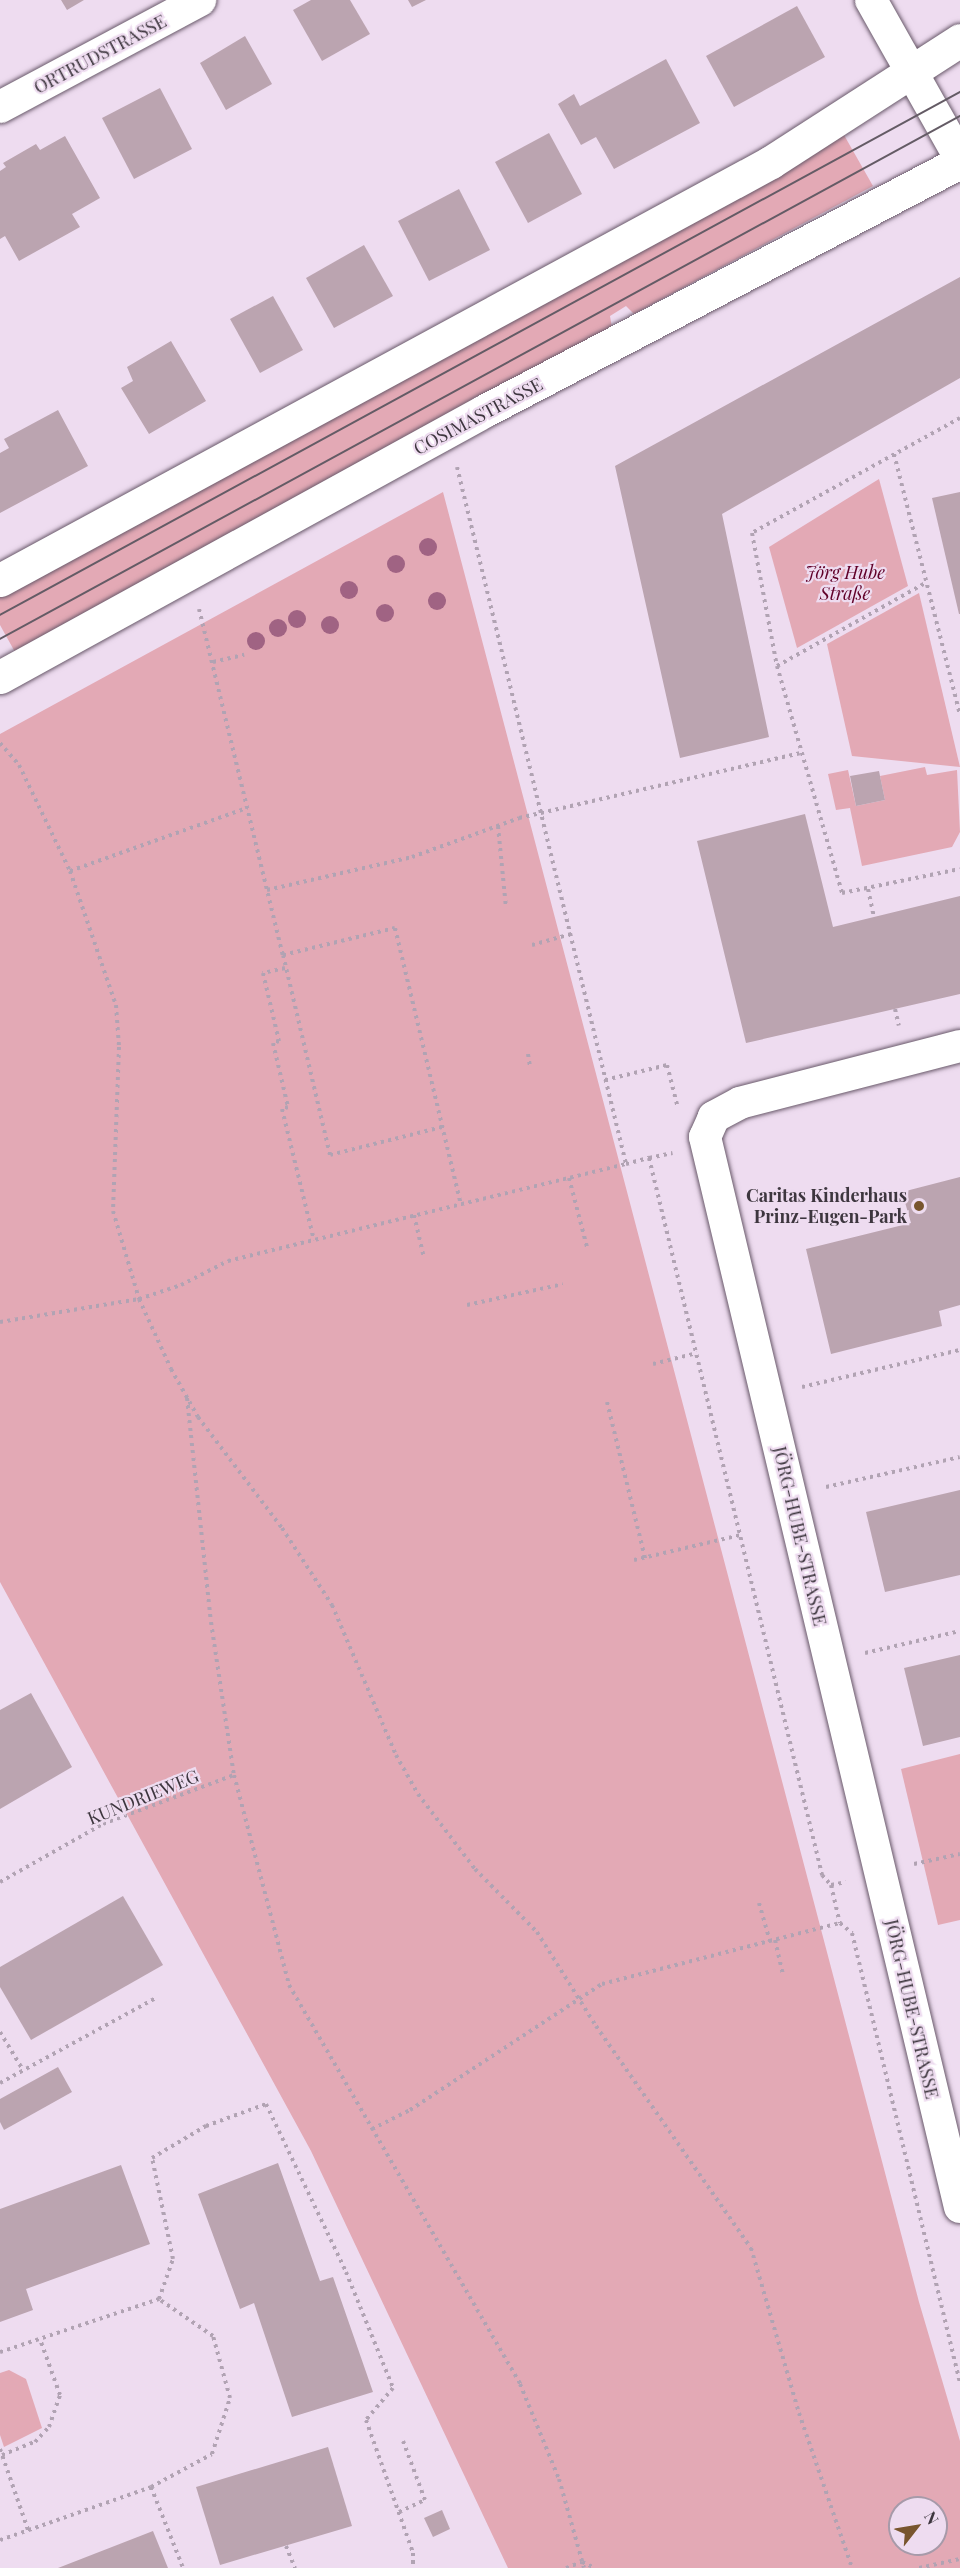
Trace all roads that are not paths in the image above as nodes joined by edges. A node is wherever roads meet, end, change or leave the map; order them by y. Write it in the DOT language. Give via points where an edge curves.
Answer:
graph roads {
  1 [pos="200,0"];
  2 [pos="872,0"];
  3 [pos="960,40"];
  4 [pos="910,69"];
  5 [pos="0,107"];
  6 [pos="960,160"];
  7 [pos="0,580"];
  8 [pos="0,677"];
  9 [pos="960,1046"];
  10 [pos="960,2207"];
  1 -- 5 [label="street, ORTRUDSTRASSE"];
  2 -- 4 [label="street, COSIMASTRASSE"];
  3 -- 4 [label="main road"];
  4 -- 6 [label="street, COSIMASTRASSE"];
  4 -- 7 [label="main road" via="848,115 771,162"];
  6 -- 8 [label="main road, COSIMASTRASSE" via="484,411"];
  9 -- 10 [label="street, JÖRG-HUBE-STRASSE" via="726,1108 710,1123 706,1145"];
}
